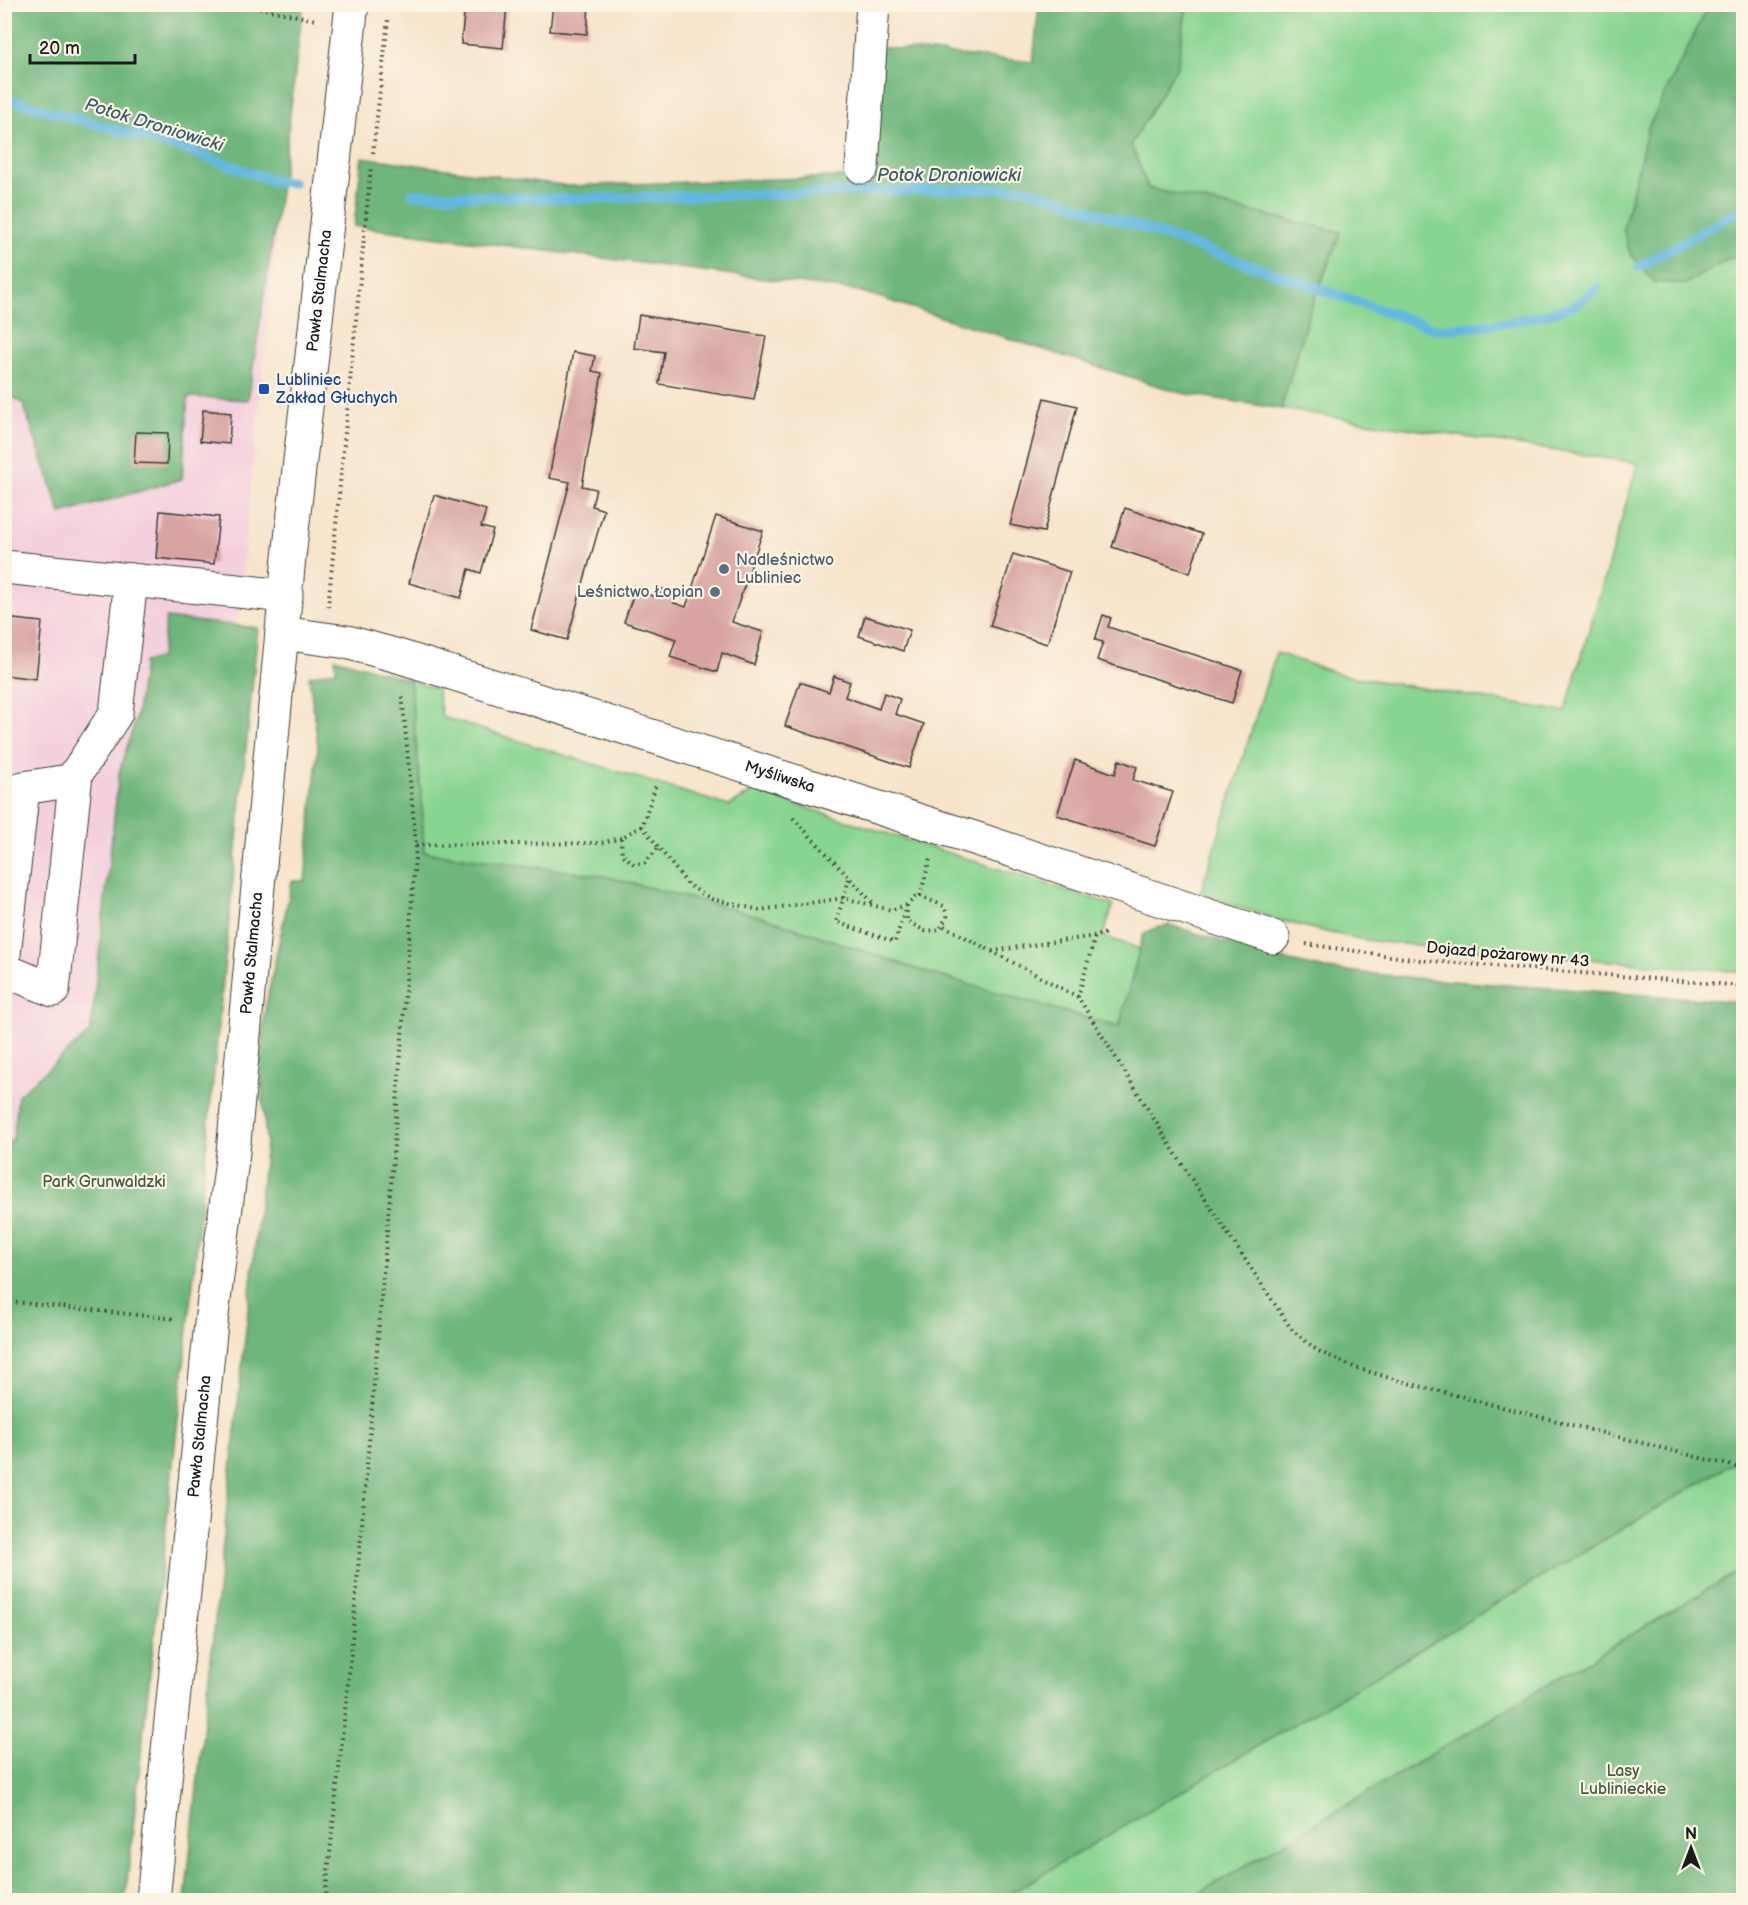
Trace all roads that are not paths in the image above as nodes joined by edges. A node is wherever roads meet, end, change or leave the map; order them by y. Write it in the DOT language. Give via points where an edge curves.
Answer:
graph roads {
  1 [pos="873,4"];
  2 [pos="351,16"];
  3 [pos="861,167"];
  4 [pos="4,567"];
  5 [pos="131,580"];
  6 [pos="286,596"];
  7 [pos="282,633"];
  8 [pos="75,780"];
  9 [pos="1273,937"];
  10 [pos="4,955"];
  11 [pos="4,970"];
  12 [pos="153,1900"];
  1 -- 3 [label="street"];
  2 -- 6 [label="street, Pawła Stalmacha"];
  4 -- 5 [label="street"];
  5 -- 6 [label="street"];
  5 -- 8 [label="street" via="116,713"];
  6 -- 7 [label="street, Pawła Stalmacha"];
  7 -- 9 [label="street, Myśliwska" via="347,642 398,656"];
  7 -- 12 [label="street, Pawła Stalmacha" via="233,1152 211,1323"];
  8 -- 10 [label="street" via="23,788"];
  8 -- 11 [label="street" via="53,990"];
}
